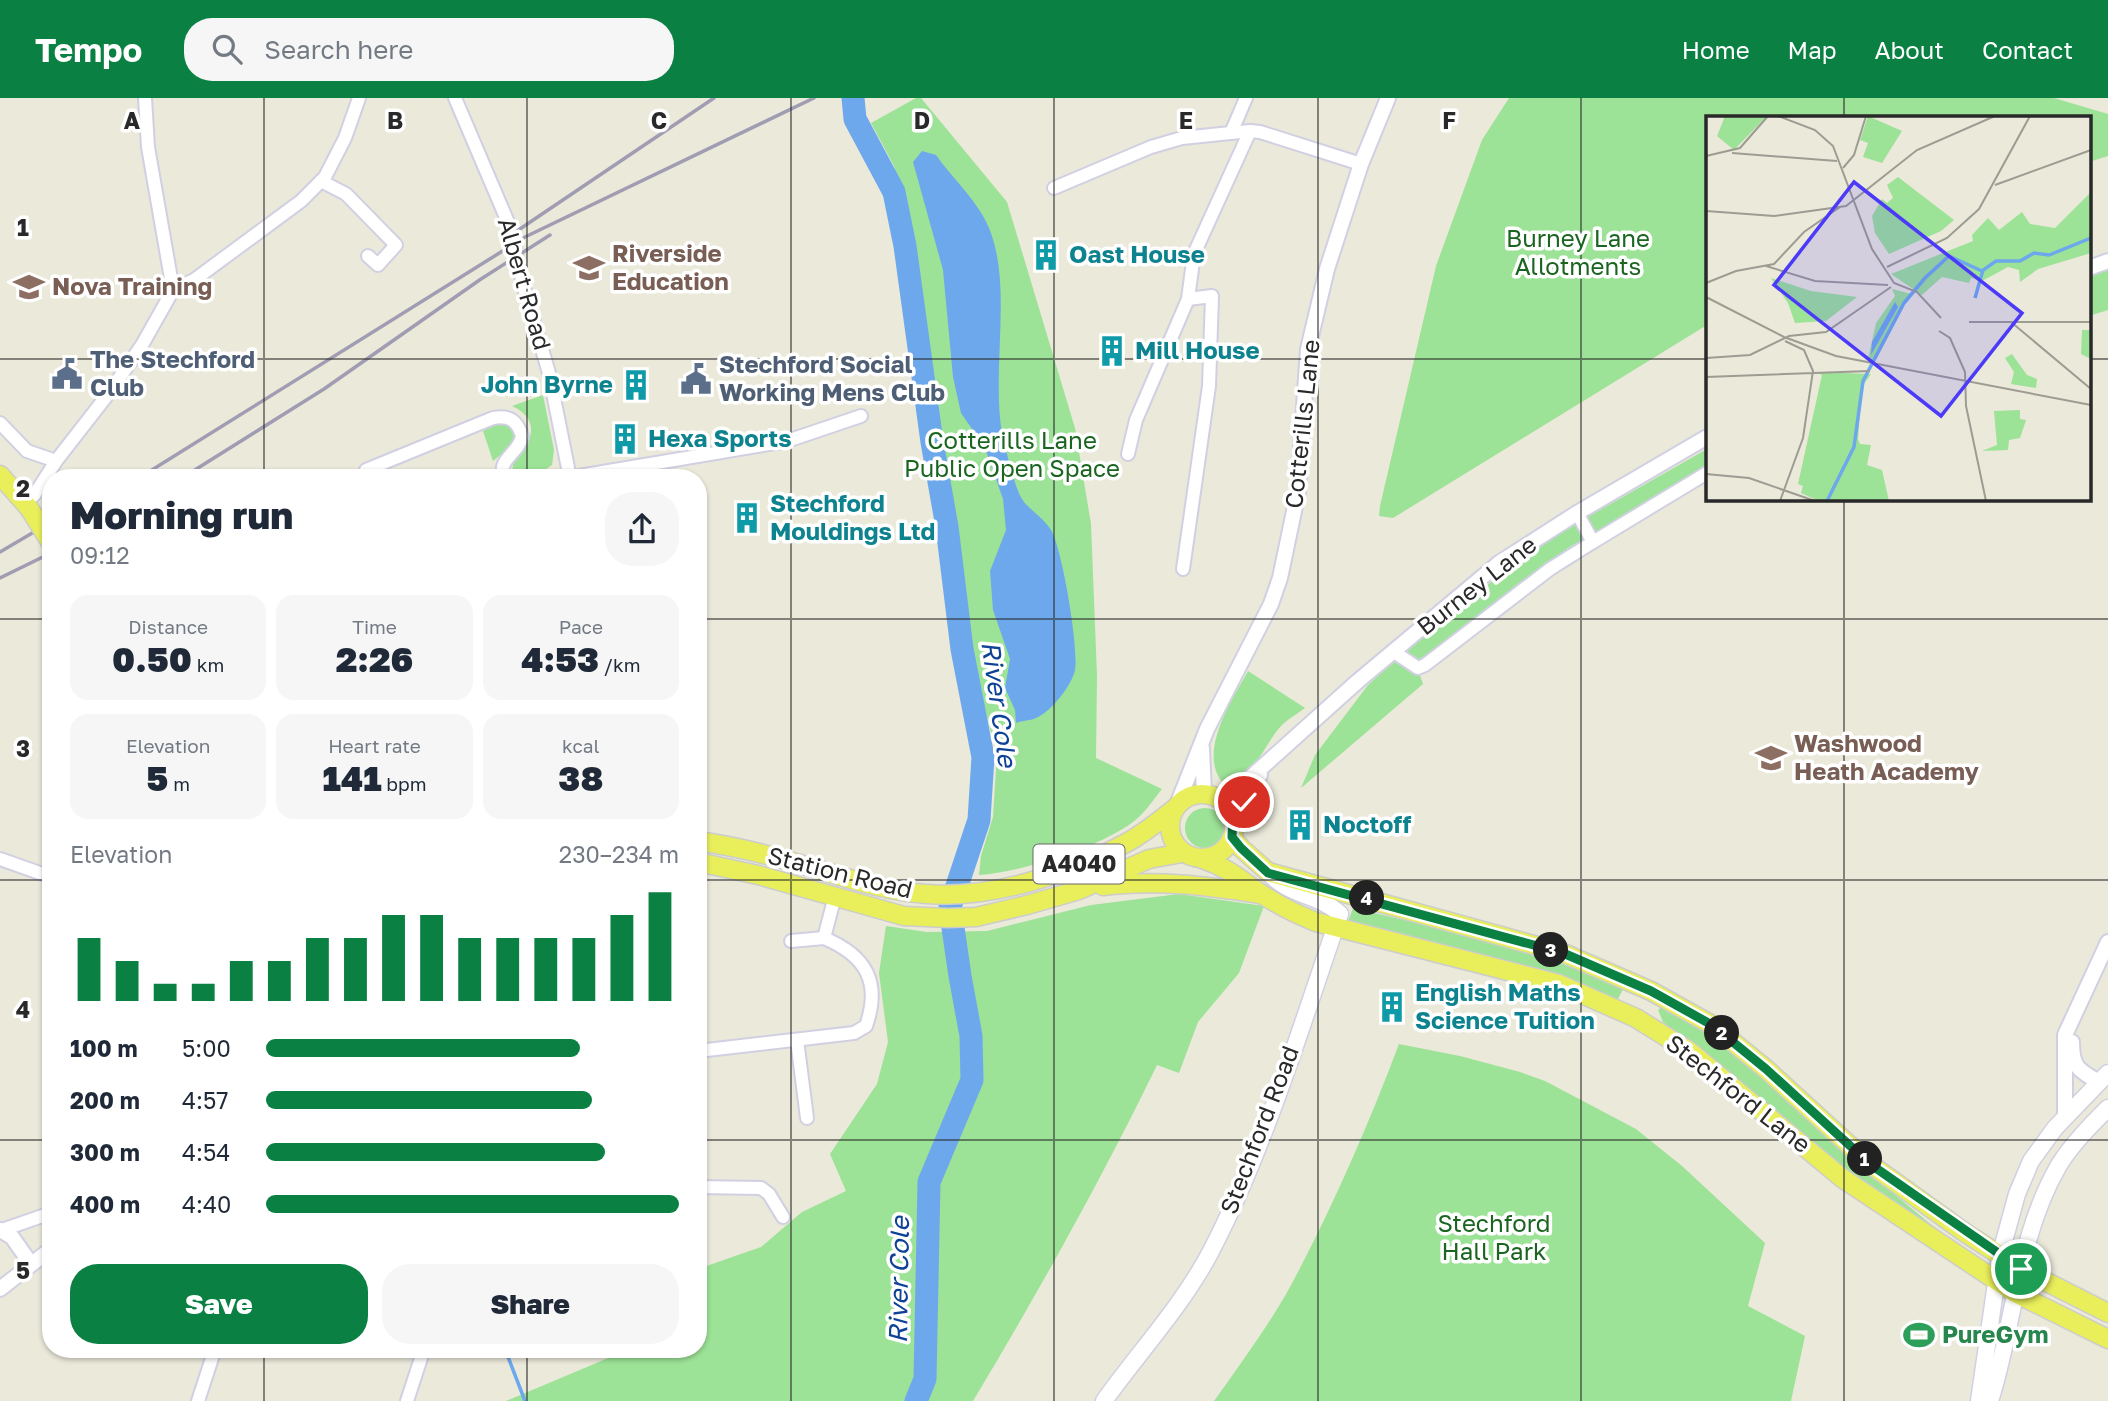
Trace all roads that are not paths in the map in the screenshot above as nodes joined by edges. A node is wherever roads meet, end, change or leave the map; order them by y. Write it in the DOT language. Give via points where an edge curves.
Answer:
graph roads {
  1 [pos="145,98"];
  2 [pos="359,98"];
  3 [pos="455,98"];
  4 [pos="1246,98"];
  5 [pos="1388,98"];
  6 [pos="1250,131"];
  7 [pos="1231,133"];
  8 [pos="1361,164"];
  9 [pos="321,181"];
  10 [pos="1054,188"];
  11 [pos="369,256"];
  12 [pos="2108,261"];
  13 [pos="2090,268"];
  14 [pos="173,290"];
  15 [pos="1188,299"];
  16 [pos="861,416"];
  17 [pos="0,423"];
  18 [pos="1706,438"];
  19 [pos="1128,454"];
  20 [pos="56,461"];
  21 [pos="51,469"];
  22 [pos="368,469"];
  23 [pos="502,469"];
  24 [pos="567,469"];
  25 [pos="617,469"];
  26 [pos="1706,474"];
  27 [pos="0,475"];
  28 [pos="42,483"];
  29 [pos="27,505"];
  30 [pos="1577,513"];
  31 [pos="42,529"];
  32 [pos="1592,542"];
  33 [pos="1183,569"];
  34 [pos="1394,652"];
  35 [pos="1202,743"];
  36 [pos="1268,762"];
  37 [pos="1210,795"];
  38 [pos="1175,807"];
  39 [pos="1233,817"];
  40 [pos="1232,837"];
  41 [pos="707,843"];
  42 [pos="1182,853"];
  43 [pos="0,859"];
  44 [pos="1202,859"];
  45 [pos="707,864"];
  46 [pos="1268,873"];
  47 [pos="42,874"];
  48 [pos="1079,890"];
  49 [pos="1262,894"];
  50 [pos="835,896"];
  51 [pos="1335,928"];
  52 [pos="824,938"];
  53 [pos="791,941"];
  54 [pos="2108,943"];
  55 [pos="1651,991"];
  56 [pos="2075,1013"];
  57 [pos="1636,1018"];
  58 [pos="797,1040"];
  59 [pos="707,1050"];
  60 [pos="2104,1077"];
  61 [pos="2108,1108"];
  62 [pos="2065,1116"];
  63 [pos="807,1118"];
  64 [pos="707,1187"];
  65 [pos="42,1216"];
  66 [pos="783,1216"];
  67 [pos="1,1230"];
  68 [pos="42,1256"];
  69 [pos="2000,1256"];
  70 [pos="31,1264"];
  71 [pos="2021,1269"];
  72 [pos="1997,1281"];
  73 [pos="0,1289"];
  74 [pos="2015,1293"];
  75 [pos="2108,1313"];
  76 [pos="2108,1339"];
  77 [pos="212,1358"];
  78 [pos="421,1358"];
  79 [pos="198,1401"];
  80 [pos="407,1401"];
  81 [pos="1104,1401"];
  82 [pos="1979,1401"];
  83 [pos="1990,1401"];
  1 -- 14 [label="street" via="148,147"];
  2 -- 9 [label="street" via="345,138"];
  3 -- 24 [label="street, Albert Road" via="510,228 549,373"];
  4 -- 7 [label="street"];
  5 -- 8 [label="street, Cotterills Lane"];
  6 -- 7 [label="street"];
  6 -- 8 [label="street"];
  6 -- 15 [label="street" via="1194,254"];
  7 -- 10 [label="street" via="1182,138 1152,147"];
  8 -- 35 [label="street, Cotterills Lane" via="1327,269 1308,349 1298,492 1280,578"];
  9 -- 11 [label="street" via="346,194 396,245 378,265"];
  9 -- 14 [label="street" via="194,280"];
  12 -- 13 [label="street"];
  14 -- 20 [label="street" via="142,345"];
  15 -- 19 [label="street" via="1136,419"];
  15 -- 33 [label="street" via="1212,296 1209,386"];
  16 -- 25 [label="street" via="787,441"];
  17 -- 20 [label="street" via="27,451"];
  18 -- 30 [label="street, Burney Lane"];
  20 -- 21 [label="street"];
  22 -- 23 [label="street" via="504,416 513,420 522,436"];
  26 -- 32 [label="street"];
  27 -- 29 [label="main road"];
  28 -- 29 [label="street"];
  29 -- 31 [label="main road, bridge"];
  30 -- 32 [label="street"];
  30 -- 34 [label="street, Burney Lane" via="1499,563"];
  32 -- 34 [label="street" via="1425,665 1418,668"];
  34 -- 36 [label="street, Burney Lane"];
  35 -- 37 [label="street, Cotterills Lane"];
  35 -- 38 [label="street, Cotterills Lane"];
  36 -- 37 [label="street, Burney Lane" via="1241,786"];
  36 -- 39 [label="street, Burney Lane"];
  37 -- 38 [label="main road" via="1194,795"];
  37 -- 39 [label="main road" via="1227,805"];
  38 -- 41 [label="main road, Station Road / A4040" via="1127,843 1090,859 1043,877 974,893 927,895"];
  38 -- 42 [label="main road" via="1169,831"];
  39 -- 40 [label="main road"];
  40 -- 44 [label="main road" via="1217,855"];
  40 -- 46 [label="main road, Stechford Lane"];
  42 -- 44 [label="main road"];
  42 -- 48 [label="main road, A4040" via="1149,859"];
  43 -- 47 [label="street"];
  44 -- 49 [label="main road, Stechford Lane" via="1222,866"];
  45 -- 50 [label="main road, A4040"];
  46 -- 51 [label="main road" via="1282,885 1338,911"];
  46 -- 55 [label="main road, Stechford Lane" via="1563,953"];
  48 -- 49 [label="main road" via="1136,882"];
  48 -- 50 [label="main road, Station Road / A4040" via="976,916 929,918 904,916"];
  49 -- 51 [label="main road, Stechford Lane"];
  50 -- 52 [label="street"];
  51 -- 57 [label="main road, Stechford Lane" via="1559,984"];
  51 -- 81 [label="main road, Stechford Road" via="1227,1218 1193,1281"];
  52 -- 53 [label="street"];
  52 -- 58 [label="street" via="841,946 870,976 871,1011 866,1026 854,1033"];
  54 -- 56 [label="street"];
  55 -- 57 [label="main road"];
  55 -- 69 [label="main road, Stechford Lane" via="1712,1025 1870,1164"];
  56 -- 60 [label="street" via="2072,1058 2078,1069"];
  56 -- 62 [label="street" via="2064,1035"];
  57 -- 72 [label="main road, Stechford Lane" via="1689,1051 1842,1178"];
  58 -- 59 [label="street"];
  58 -- 63 [label="street"];
  60 -- 62 [label="main road"];
  61 -- 71 [label="main road" via="2061,1162 2032,1227"];
  62 -- 69 [label="main road" via="2031,1161"];
  64 -- 66 [label="street" via="761,1188"];
  65 -- 67 [label="street"];
  67 -- 70 [label="street" via="12,1237"];
  68 -- 70 [label="street"];
  69 -- 71 [label="main road, Stechford Lane"];
  69 -- 72 [label="main road"];
  70 -- 73 [label="street"];
  71 -- 74 [label="main road"];
  71 -- 75 [label="main road, Stechford Lane"];
  72 -- 74 [label="main road, Stechford Lane"];
  72 -- 82 [label="main road"];
  74 -- 76 [label="main road, Stechford Lane"];
  74 -- 83 [label="main road"];
  77 -- 79 [label="street"];
  78 -- 80 [label="street"];
}
